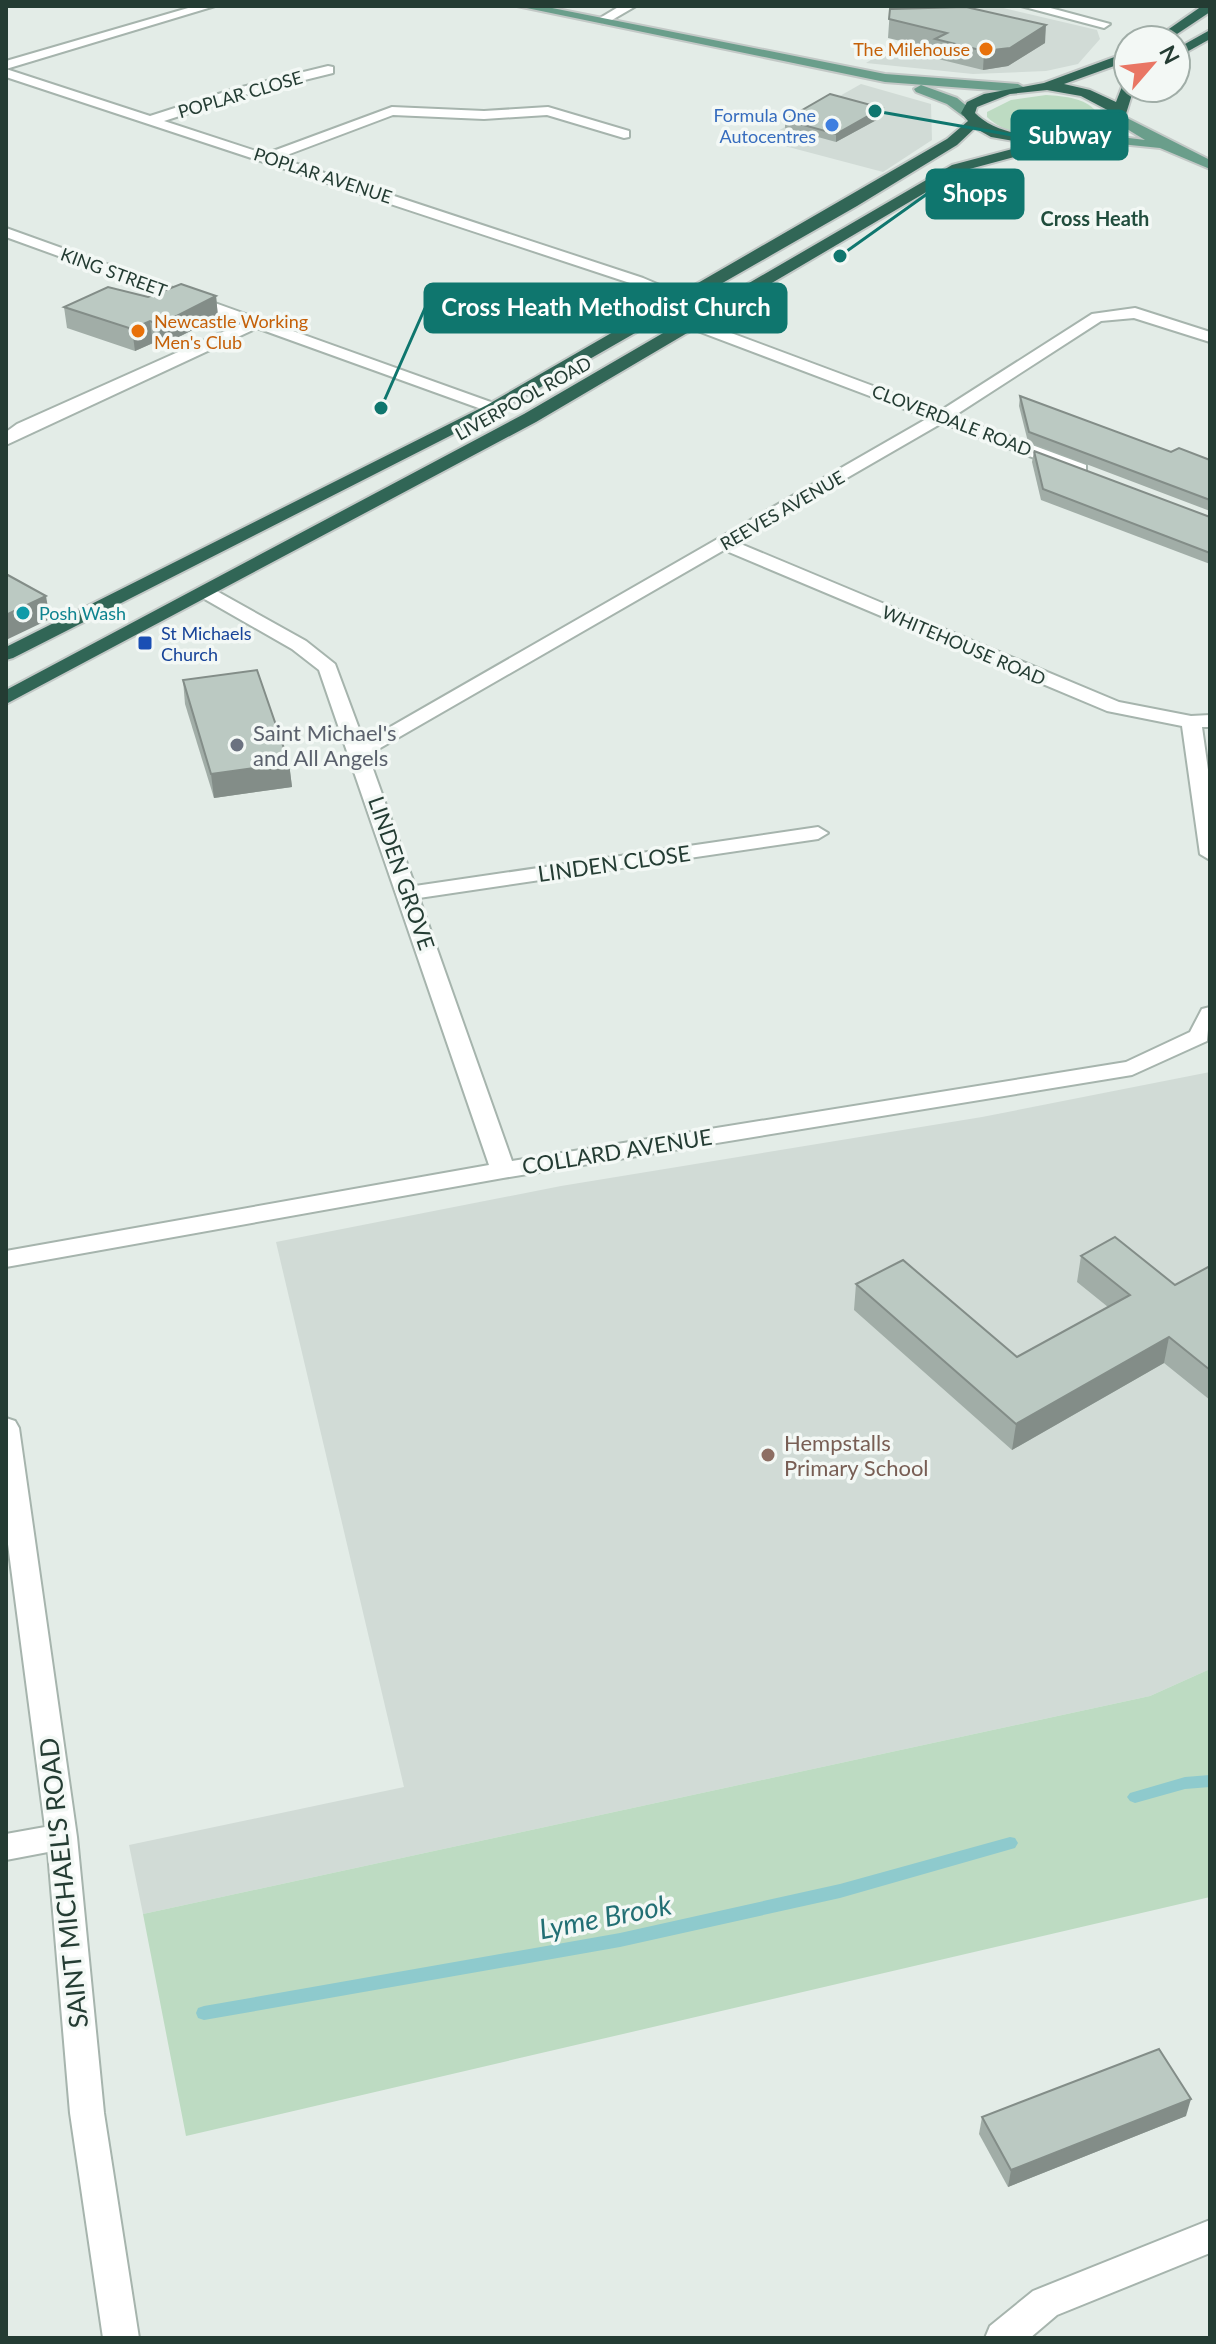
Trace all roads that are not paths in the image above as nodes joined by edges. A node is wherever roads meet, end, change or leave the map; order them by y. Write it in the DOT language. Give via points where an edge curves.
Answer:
graph roads {
  1 [pos="209,6"];
  2 [pos="523,6"];
  3 [pos="630,6"];
  4 [pos="1027,6"];
  5 [pos="1210,6"];
  6 [pos="601,21"];
  7 [pos="1104,24"];
  8 [pos="1183,24"];
  9 [pos="1210,34"];
  10 [pos="1192,45"];
  11 [pos="1112,64"];
  12 [pos="6,65"];
  13 [pos="328,70"];
  14 [pos="6,73"];
  15 [pos="885,78"];
  16 [pos="1040,87"];
  17 [pos="1018,88"];
  18 [pos="1123,104"];
  19 [pos="1120,114"];
  20 [pos="971,118"];
  21 [pos="152,120"];
  22 [pos="624,134"];
  23 [pos="1081,136"];
  24 [pos="1060,141"];
  25 [pos="1166,146"];
  26 [pos="269,157"];
  27 [pos="1210,165"];
  28 [pos="6,232"];
  29 [pos="663,311"];
  30 [pos="253,324"];
  31 [pos="693,324"];
  32 [pos="1210,337"];
  33 [pos="493,408"];
  34 [pos="943,416"];
  35 [pos="14,426"];
  36 [pos="6,440"];
  37 [pos="1091,473"];
  38 [pos="725,544"];
  39 [pos="207,593"];
  40 [pos="6,654"];
  41 [pos="6,698"];
  42 [pos="1201,722"];
  43 [pos="360,752"];
  44 [pos="818,833"];
  45 [pos="1210,854"];
  46 [pos="409,893"];
  47 [pos="1210,1014"];
  48 [pos="503,1170"];
  49 [pos="6,1259"];
  50 [pos="6,1428"];
  51 [pos="62,1837"];
  52 [pos="6,1847"];
  53 [pos="1210,2236"];
  54 [pos="121,2338"];
  55 [pos="1003,2338"];
  1 -- 12 [label="street"];
  2 -- 6 [label="main road"];
  3 -- 6 [label="street"];
  4 -- 7 [label="street"];
  5 -- 8 [label="highway"];
  6 -- 15 [label="main road"];
  9 -- 10 [label="highway"];
  11 -- 16 [label="highway"];
  13 -- 21 [label="street, POPLAR CLOSE"];
  14 -- 21 [label="street, POPLAR AVENUE"];
  15 -- 17 [label="main road"];
  15 -- 20 [label="main road" via="931,92"];
  16 -- 17 [label="highway, LIVERPOOL ROAD"];
  16 -- 19 [label="highway" via="1092,95"];
  17 -- 20 [label="highway, LIVERPOOL ROAD" via="972,105"];
  18 -- 19 [label="highway"];
  19 -- 23 [label="highway, LIVERPOOL ROAD" via="1105,128"];
  19 -- 25 [label="main road"];
  20 -- 24 [label="highway" via="996,134"];
  20 -- 29 [label="highway, LIVERPOOL ROAD" via="952,142"];
  21 -- 26 [label="street, POPLAR AVENUE"];
  22 -- 26 [label="street" via="548,111 392,111"];
  23 -- 24 [label="highway, LIVERPOOL ROAD"];
  23 -- 25 [label="main road"];
  24 -- 31 [label="highway, LIVERPOOL ROAD" via="957,168"];
  25 -- 27 [label="main road"];
  26 -- 29 [label="street, POPLAR AVENUE" via="638,281 664,292 668,299"];
  28 -- 30 [label="street, KING STREET"];
  29 -- 33 [label="highway, LIVERPOOL ROAD"];
  30 -- 33 [label="street, KING STREET"];
  30 -- 35 [label="street"];
  31 -- 34 [label="street, CLOVERDALE ROAD"];
  31 -- 39 [label="highway, LIVERPOOL ROAD"];
  32 -- 34 [label="street, REEVES AVENUE" via="1150,316 1107,313"];
  33 -- 40 [label="highway, LIVERPOOL ROAD"];
  34 -- 37 [label="street, CLOVERDALE ROAD"];
  34 -- 38 [label="street, REEVES AVENUE"];
  35 -- 36 [label="street"];
  38 -- 42 [label="street, WHITEHOUSE ROAD" via="1114,707"];
  38 -- 43 [label="street, REEVES AVENUE"];
  39 -- 41 [label="highway, LIVERPOOL ROAD"];
  39 -- 43 [label="street, LINDEN GROVE" via="299,645 328,668"];
  42 -- 45 [label="street"];
  43 -- 46 [label="street, LINDEN GROVE"];
  44 -- 46 [label="street, LINDEN CLOSE"];
  46 -- 48 [label="street, LINDEN GROVE"];
  47 -- 48 [label="street, COLLARD AVENUE" via="1199,1036 1132,1068"];
  48 -- 49 [label="street, COLLARD AVENUE"];
  50 -- 51 [label="street, SAINT MICHAEL'S ROAD"];
  51 -- 52 [label="street"];
  51 -- 54 [label="street, SAINT MICHAEL'S ROAD" via="87,2113"];
  53 -- 55 [label="street" via="1045,2303"];
}
